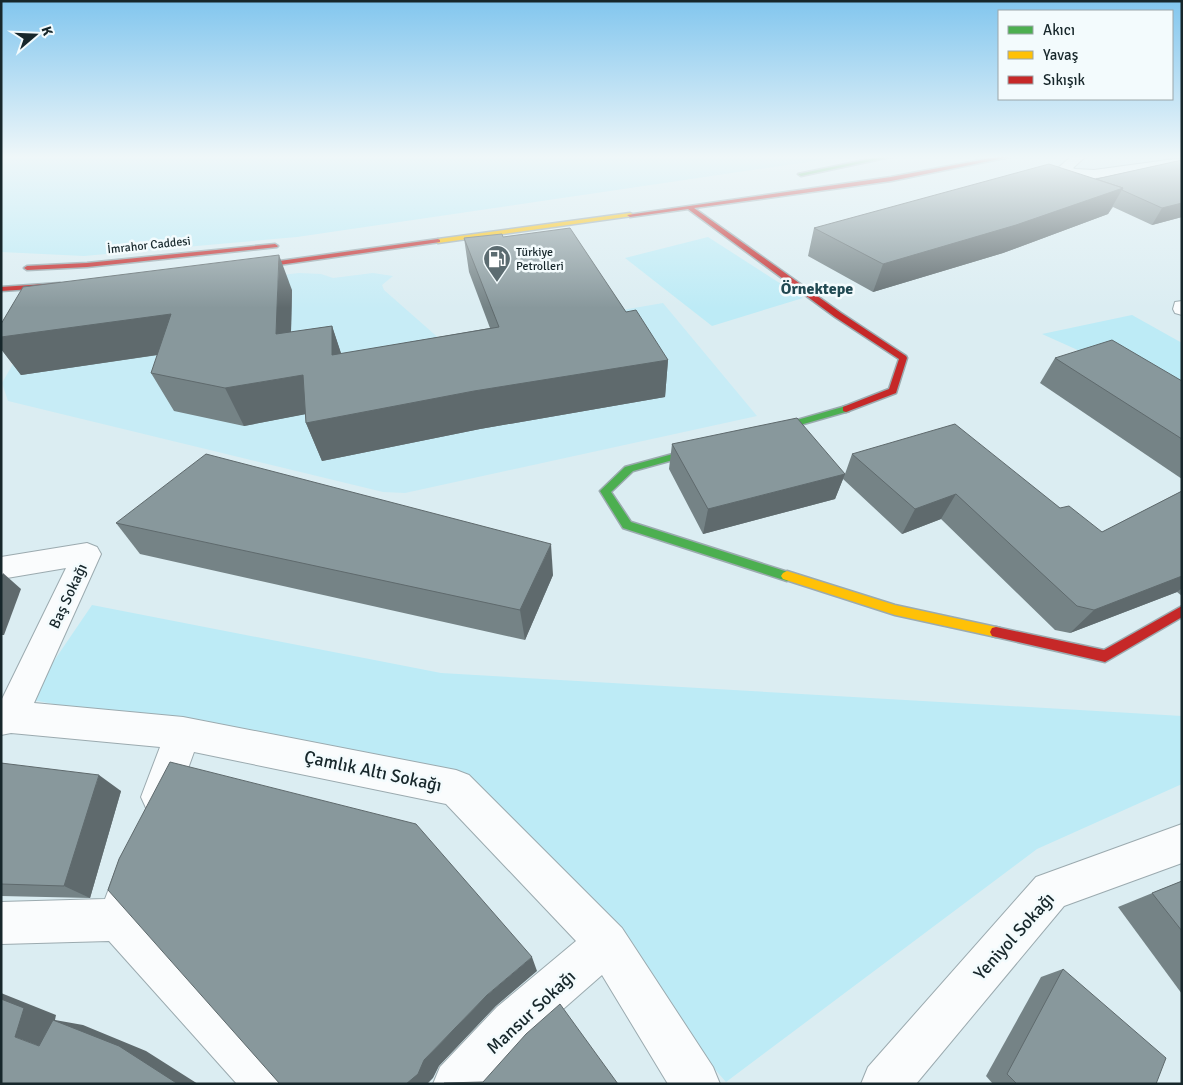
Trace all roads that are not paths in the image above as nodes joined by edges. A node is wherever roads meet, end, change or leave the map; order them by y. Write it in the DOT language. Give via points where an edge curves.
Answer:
graph roads {
  1 [pos="689,207"];
  2 [pos="289,244"];
  3 [pos="11,269"];
  4 [pos="229,270"];
  5 [pos="76,284"];
  6 [pos="1,289"];
  7 [pos="755,434"];
  8 [pos="716,445"];
  9 [pos="1,568"];
  10 [pos="1182,611"];
  11 [pos="6,718"];
  12 [pos="183,732"];
  13 [pos="1182,843"];
  14 [pos="118,920"];
  15 [pos="1,923"];
  16 [pos="607,943"];
  17 [pos="270,1084"];
  18 [pos="457,1084"];
  19 [pos="696,1084"];
  20 [pos="885,1084"];
  1 -- 4 [label="main road"];
  1 -- 7 [label="main road" via="902,358 893,391 851,408"];
  2 -- 3 [label="main road, İmrahor Caddesi" via="87,265"];
  5 -- 6 [label="main road"];
  8 -- 10 [label="main road" via="629,469 605,491 627,525 895,610 1105,656"];
  9 -- 11 [label="street, Baş Sokağı" via="87,554"];
  11 -- 12 [label="street, Çamlık Altı Sokağı"];
  12 -- 14 [label="street"];
  12 -- 16 [label="street, Çamlık Altı Sokağı" via="456,788"];
  13 -- 20 [label="street, Yeniyol Sokağı" via="1050,891"];
  14 -- 15 [label="street"];
  14 -- 17 [label="street"];
  16 -- 18 [label="street, Mansur Sokağı" via="513,1023"];
  16 -- 19 [label="street, Çamlık Altı Sokağı"];
}
